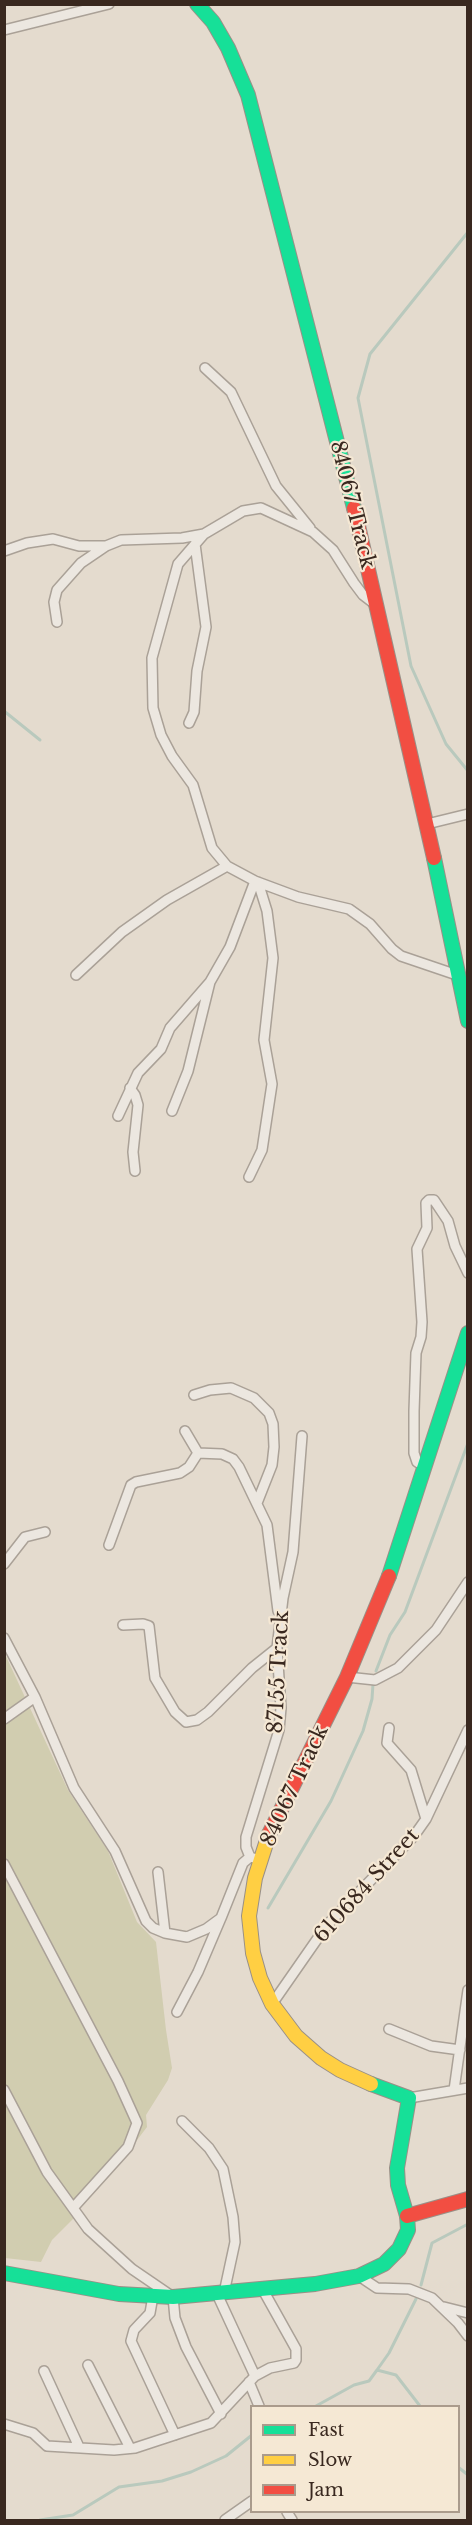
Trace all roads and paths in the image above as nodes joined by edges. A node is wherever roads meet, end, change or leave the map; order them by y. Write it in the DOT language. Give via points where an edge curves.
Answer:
graph roads {
  1 [pos="109,4"];
  2 [pos="197,4"];
  3 [pos="4,30"];
  4 [pos="205,368"];
  5 [pos="313,532"];
  6 [pos="204,534"];
  7 [pos="195,544"];
  8 [pos="106,546"];
  9 [pos="4,551"];
  10 [pos="376,605"];
  11 [pos="57,622"];
  12 [pos="189,723"];
  13 [pos="468,814"];
  14 [pos="427,824"];
  15 [pos="227,866"];
  16 [pos="256,881"];
  17 [pos="76,975"];
  18 [pos="457,975"];
  19 [pos="210,982"];
  20 [pos="468,1021"];
  21 [pos="130,1088"];
  22 [pos="172,1111"];
  23 [pos="118,1116"];
  24 [pos="135,1171"];
  25 [pos="249,1178"];
  26 [pos="468,1273"];
  27 [pos="468,1333"];
  28 [pos="194,1395"];
  29 [pos="185,1431"];
  30 [pos="302,1436"];
  31 [pos="198,1453"];
  32 [pos="424,1467"];
  33 [pos="257,1503"];
  34 [pos="45,1532"];
  35 [pos="109,1545"];
  36 [pos="4,1564"];
  37 [pos="468,1582"];
  38 [pos="123,1625"];
  39 [pos="279,1625"];
  40 [pos="4,1638"];
  41 [pos="277,1648"];
  42 [pos="347,1677"];
  43 [pos="35,1697"];
  44 [pos="4,1719"];
  45 [pos="389,1728"];
  46 [pos="468,1730"];
  47 [pos="426,1819"];
  48 [pos="256,1858"];
  49 [pos="4,1864"];
  50 [pos="158,1872"];
  51 [pos="221,1918"];
  52 [pos="165,1933"];
  53 [pos="468,1990"];
  54 [pos="272,2004"];
  55 [pos="177,2012"];
  56 [pos="389,2029"];
  57 [pos="460,2050"];
  58 [pos="468,2088"];
  59 [pos="4,2090"];
  60 [pos="454,2090"];
  61 [pos="409,2098"];
  62 [pos="182,2121"];
  63 [pos="468,2199"];
  64 [pos="73,2208"];
  65 [pos="407,2216"];
  66 [pos="4,2273"];
  67 [pos="359,2276"];
  68 [pos="263,2290"];
  69 [pos="221,2294"];
  70 [pos="153,2296"];
  71 [pos="173,2297"];
  72 [pos="442,2306"];
  73 [pos="468,2313"];
  74 [pos="468,2336"];
  75 [pos="88,2365"];
  76 [pos="44,2371"];
  77 [pos="252,2379"];
  78 [pos="260,2405"];
  79 [pos="221,2414"];
  80 [pos="4,2424"];
  81 [pos="175,2435"];
  82 [pos="79,2447"];
  83 [pos="130,2448"];
  84 [pos="250,2501"];
  85 [pos="225,2520"];
  1 -- 3 [label="street"];
  2 -- 10 [label="street, 84067 Track" via="224,41 248,95"];
  4 -- 5 [label="street" via="231,392 276,486"];
  5 -- 6 [label="street" via="255,508"];
  5 -- 10 [label="street" via="333,550 354,583"];
  6 -- 7 [label="street"];
  6 -- 8 [label="street" via="121,540"];
  7 -- 12 [label="street" via="206,627 194,712"];
  7 -- 15 [label="street" via="181,558 169,590 152,658 151,699 162,735 193,785 212,848"];
  8 -- 9 [label="street" via="79,546 53,539"];
  8 -- 11 [label="street" via="81,563 57,590"];
  10 -- 14 [label="street, 84067 Track"];
  13 -- 14 [label="street"];
  14 -- 18 [label="street, 84067 Track"];
  15 -- 16 [label="street"];
  15 -- 17 [label="street" via="167,900 122,932"];
  16 -- 18 [label="street" via="298,897 349,909 401,956"];
  16 -- 19 [label="street" via="230,947"];
  16 -- 25 [label="street" via="267,911 273,958 264,1040 272,1084 262,1150"];
  18 -- 20 [label="street, 84067 Track"];
  19 -- 21 [label="street" via="170,1028 161,1048 138,1072"];
  19 -- 22 [label="street" via="188,1071"];
  21 -- 23 [label="street"];
  21 -- 24 [label="street" via="138,1105"];
  26 -- 32 [label="street" via="448,1221 434,1200 429,1200 427,1228 417,1249 422,1322 416,1353 414,1453"];
  27 -- 32 [label="street, 84067 Track"];
  28 -- 33 [label="street" via="231,1388 254,1398 268,1413 274,1433 273,1456"];
  29 -- 31 [label="street"];
  30 -- 39 [label="street, 87155 Track" via="293,1552"];
  31 -- 33 [label="street" via="217,1453 233,1459"];
  31 -- 35 [label="street" via="180,1473 131,1485"];
  32 -- 42 [label="street, 84067 Track" via="385,1589"];
  33 -- 39 [label="street" via="267,1525"];
  34 -- 36 [label="street" via="25,1537"];
  37 -- 42 [label="street" via="436,1629 398,1668 375,1680"];
  38 -- 41 [label="street" via="149,1626 155,1678 175,1712 186,1722 208,1712"];
  39 -- 41 [label="street, 87155 Track"];
  40 -- 43 [label="street"];
  41 -- 48 [label="street, 87155 Track" via="279,1730 246,1837 246,1847"];
  42 -- 48 [label="street, 84067 Track"];
  43 -- 44 [label="street"];
  43 -- 52 [label="street" via="74,1788 115,1851 146,1921"];
  45 -- 47 [label="street" via="387,1743 411,1770"];
  46 -- 47 [label="street, 610684 Street"];
  47 -- 54 [label="street, 610684 Street" via="405,1847 327,1925"];
  48 -- 51 [label="street" via="243,1863"];
  48 -- 54 [label="street, 84067 Track" via="250,1928 256,1965"];
  49 -- 64 [label="street" via="137,2123 128,2147"];
  50 -- 52 [label="street"];
  51 -- 52 [label="street" via="192,1936"];
  51 -- 55 [label="street"];
  53 -- 57 [label="street"];
  54 -- 61 [label="street, 84067 Track" via="296,2036 321,2058 362,2081"];
  56 -- 57 [label="street" via="430,2046"];
  57 -- 60 [label="street"];
  58 -- 60 [label="street"];
  59 -- 64 [label="street" via="47,2172"];
  60 -- 61 [label="street"];
  61 -- 65 [label="street" via="397,2168"];
  62 -- 69 [label="street" via="223,2169 235,2242"];
  63 -- 65 [label="street"];
  64 -- 71 [label="street" via="104,2246"];
  65 -- 67 [label="street" via="408,2230 399,2249 384,2264"];
  66 -- 70 [label="street" via="119,2294"];
  67 -- 68 [label="street"];
  67 -- 72 [label="street" via="377,2288 422,2293"];
  68 -- 69 [label="street"];
  68 -- 77 [label="street" via="297,2355 294,2363 270,2368"];
  69 -- 71 [label="street"];
  69 -- 77 [label="street"];
  70 -- 71 [label="street"];
  70 -- 81 [label="street" via="150,2313 134,2330 131,2341"];
  71 -- 79 [label="street" via="175,2318 186,2347"];
  72 -- 73 [label="street"];
  72 -- 74 [label="street"];
  75 -- 83 [label="street"];
  76 -- 82 [label="street"];
  77 -- 78 [label="street"];
  77 -- 79 [label="street"];
  79 -- 81 [label="street" via="211,2423"];
  80 -- 82 [label="street" via="33,2433 47,2446"];
  81 -- 83 [label="street"];
  82 -- 83 [label="street"];
  84 -- 85 [label="street"];
}
